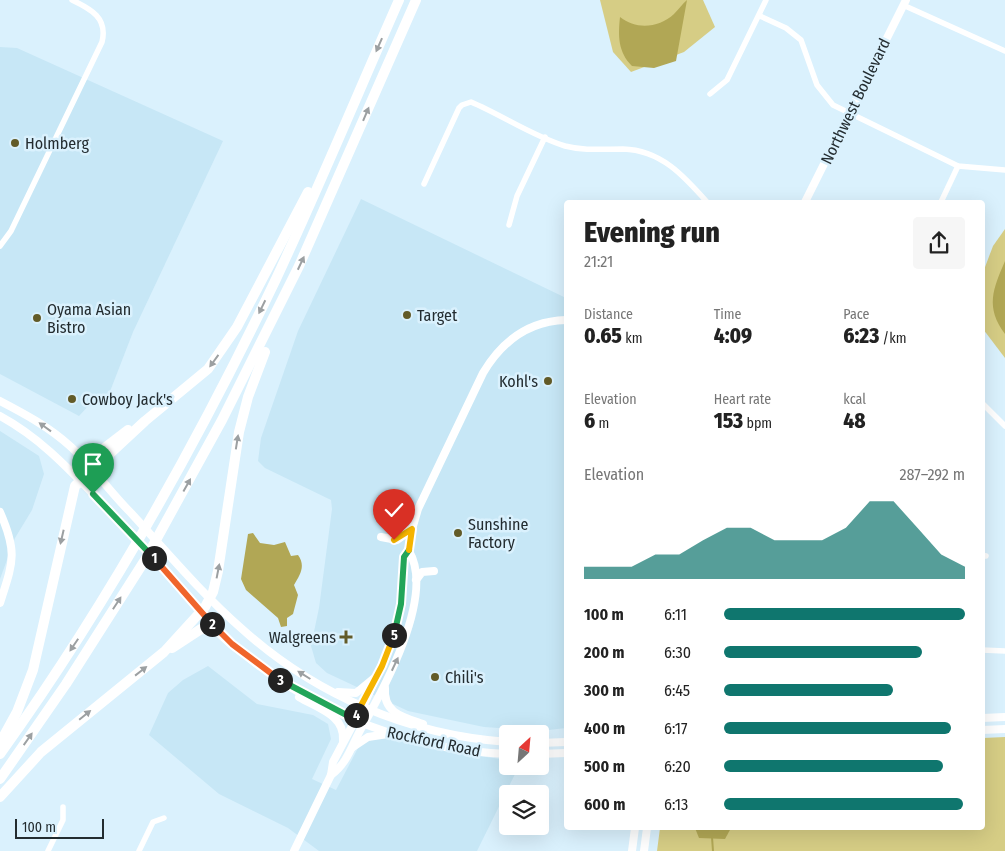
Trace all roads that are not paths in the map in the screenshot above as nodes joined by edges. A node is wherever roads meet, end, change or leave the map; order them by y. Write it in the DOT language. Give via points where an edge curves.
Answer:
graph roads {
  1 [pos="72,0"];
  2 [pos="399,0"];
  3 [pos="416,0"];
  4 [pos="766,0"];
  5 [pos="904,2"];
  6 [pos="760,16"];
  7 [pos="1005,51"];
  8 [pos="710,94"];
  9 [pos="849,114"];
  10 [pos="545,137"];
  11 [pos="958,166"];
  12 [pos="325,167"];
  13 [pos="1005,170"];
  14 [pos="424,184"];
  15 [pos="706,200"];
  16 [pos="806,200"];
  17 [pos="942,200"];
  18 [pos="509,225"];
  19 [pos="0,246"];
  20 [pos="289,287"];
  21 [pos="564,320"];
  22 [pos="0,401"];
  23 [pos="985,407"];
  24 [pos="0,416"];
  25 [pos="145,421"];
  26 [pos="1005,426"];
  27 [pos="82,458"];
  28 [pos="92,470"];
  29 [pos="81,480"];
  30 [pos="0,512"];
  31 [pos="412,529"];
  32 [pos="381,537"];
  33 [pos="409,551"];
  34 [pos="434,570"];
  35 [pos="415,582"];
  36 [pos="210,598"];
  37 [pos="0,603"];
  38 [pos="202,611"];
  39 [pos="215,630"];
  40 [pos="985,650"];
  41 [pos="1005,651"];
  42 [pos="164,652"];
  43 [pos="261,667"];
  44 [pos="378,674"];
  45 [pos="386,683"];
  46 [pos="318,684"];
  47 [pos="361,707"];
  48 [pos="371,712"];
  49 [pos="1005,717"];
  50 [pos="985,718"];
  51 [pos="354,719"];
  52 [pos="364,723"];
  53 [pos="1005,728"];
  54 [pos="985,730"];
  55 [pos="432,731"];
  56 [pos="392,734"];
  57 [pos="499,741"];
  58 [pos="343,742"];
  59 [pos="564,742"];
  60 [pos="549,743"];
  61 [pos="0,744"];
  62 [pos="352,748"];
  63 [pos="499,753"];
  64 [pos="564,753"];
  65 [pos="0,754"];
  66 [pos="549,754"];
  67 [pos="332,775"];
  68 [pos="0,779"];
  69 [pos="0,797"];
  70 [pos="63,807"];
  71 [pos="164,818"];
  72 [pos="636,830"];
  73 [pos="647,830"];
  74 [pos="48,851"];
  75 [pos="139,851"];
  76 [pos="294,851"];
  77 [pos="632,851"];
  78 [pos="644,851"];
  1 -- 19 [label="street" via="96,13 103,26 102,42 11,232"];
  2 -- 12 [label="highway, one-way"];
  20 -- 3 [label="highway, one-way"];
  4 -- 6 [label="street"];
  5 -- 7 [label="street"];
  5 -- 9 [label="main road, Northwest Boulevard"];
  6 -- 8 [label="street" via="727,80"];
  6 -- 9 [label="street" via="786,28 801,40 821,92 833,105"];
  9 -- 11 [label="street"];
  9 -- 16 [label="main road, Northwest Boulevard"];
  10 -- 14 [label="street" via="471,102 462,105"];
  10 -- 15 [label="street" via="579,149 623,149 652,155 678,171"];
  10 -- 18 [label="street" via="517,196"];
  11 -- 13 [label="street"];
  11 -- 17 [label="street"];
  12 -- 25 [label="highway, one-way" via="315,178 219,354 197,379"];
  12 -- 65 [label="highway, one-way" via="277,277 174,479 82,633"];
  36 -- 20 [label="highway, one-way" via="218,571 244,412"];
  68 -- 20 [label="highway, one-way" via="66,684 145,560 222,420"];
  21 -- 31 [label="main road" via="539,323 506,342 490,361 429,486"];
  27 -- 22 [label="main road, Rockford Road, one-way" via="35,420"];
  23 -- 26 [label="street"];
  24 -- 29 [label="main road, Rockford Road" via="46,447"];
  25 -- 27 [label="highway" via="98,452"];
  25 -- 28 [label="highway"];
  27 -- 28 [label="main road, Rockford Road"];
  28 -- 29 [label="highway"];
  28 -- 36 [label="main road, Rockford Road"];
  29 -- 38 [label="main road, Rockford Road"];
  29 -- 61 [label="highway, one-way" via="75,486 70,504 30,680"];
  30 -- 37 [label="main road" via="11,541 13,558"];
  31 -- 32 [label="main road" via="397,540"];
  31 -- 33 [label="main road"];
  33 -- 35 [label="main road" via="416,562"];
  33 -- 44 [label="main road" via="404,557 401,604 392,641"];
  34 -- 35 [label="main road" via="422,572"];
  45 -- 35 [label="main road, one-way" via="407,633"];
  36 -- 38 [label="highway"];
  46 -- 36 [label="main road, Rockford Road, one-way" via="260,645"];
  38 -- 39 [label="main road, Rockford Road"];
  38 -- 42 [label="highway"];
  39 -- 42 [label="highway" via="201,629"];
  39 -- 43 [label="main road, Rockford Road"];
  40 -- 41 [label="street"];
  69 -- 42 [label="highway, one-way" via="42,752"];
  43 -- 51 [label="main road, Rockford Road" via="306,696"];
  43 -- 58 [label="main road" via="266,676 337,719 343,732"];
  44 -- 46 [label="main road" via="356,693 340,692"];
  44 -- 47 [label="main road"];
  45 -- 48 [label="main road"];
  45 -- 55 [label="main road" via="385,698 390,710"];
  46 -- 47 [label="main road, Rockford Road"];
  47 -- 48 [label="main road, Rockford Road"];
  47 -- 51 [label="main road"];
  48 -- 52 [label="main road"];
  48 -- 55 [label="main road, Rockford Road"];
  49 -- 50 [label="main road"];
  51 -- 52 [label="main road, Rockford Road"];
  51 -- 58 [label="main road"];
  52 -- 56 [label="main road, Rockford Road"];
  52 -- 62 [label="main road"];
  53 -- 54 [label="main road"];
  55 -- 57 [label="main road, Rockford Road"];
  56 -- 62 [label="main road" via="368,737"];
  56 -- 63 [label="main road, Rockford Road" via="449,748"];
  58 -- 67 [label="main road" via="333,762"];
  59 -- 60 [label="main road"];
  62 -- 67 [label="main road" via="342,768"];
  64 -- 66 [label="main road"];
  67 -- 76 [label="main road"];
  70 -- 74 [label="street" via="64,820"];
  71 -- 75 [label="street" via="154,822"];
  72 -- 77 [label="main road"];
  73 -- 78 [label="main road"];
}
